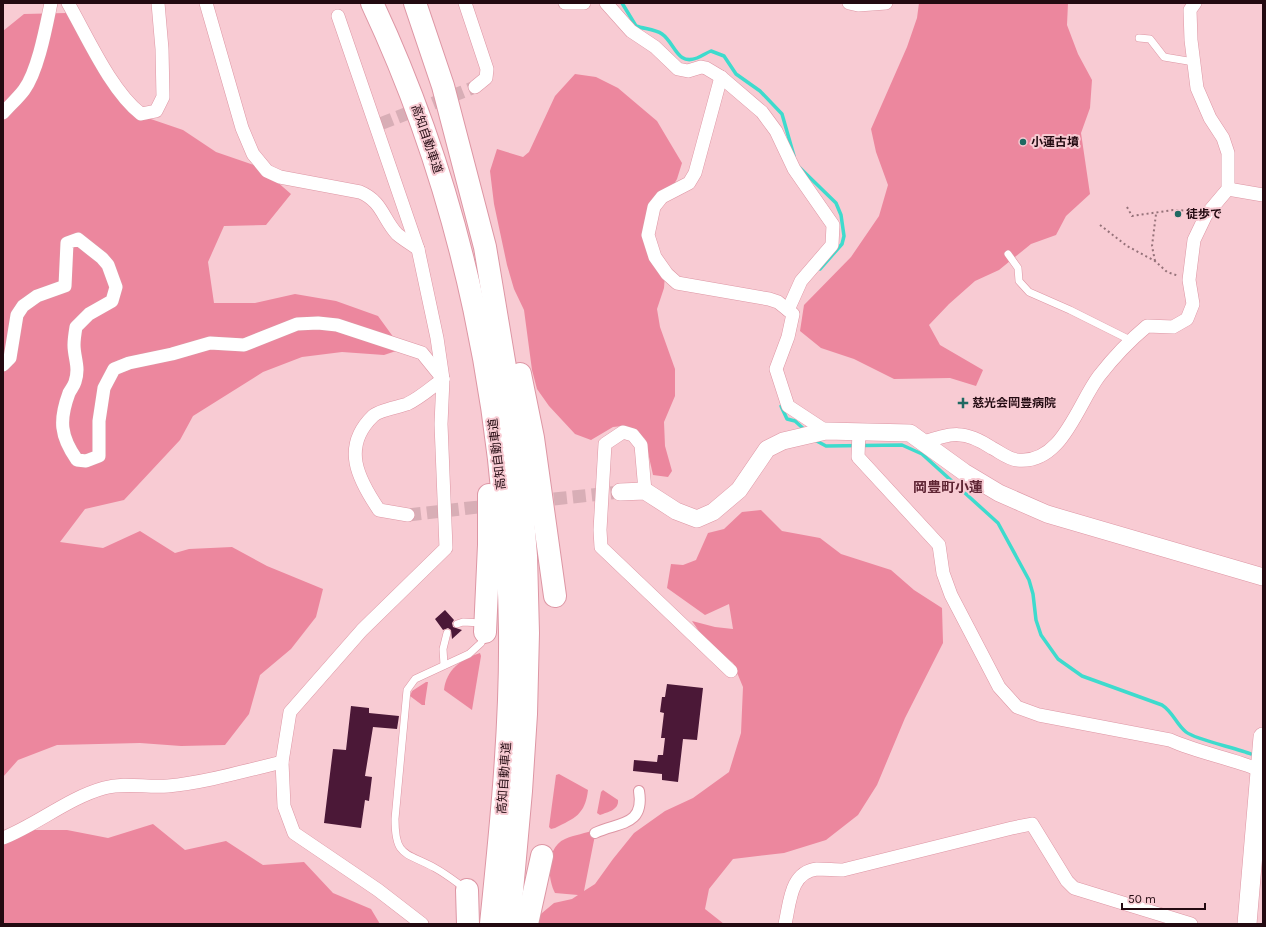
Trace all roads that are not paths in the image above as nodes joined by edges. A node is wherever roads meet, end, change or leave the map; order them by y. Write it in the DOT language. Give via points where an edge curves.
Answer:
graph roads {
  1 [pos="51,3"];
  2 [pos="68,3"];
  3 [pos="158,3"];
  4 [pos="206,3"];
  5 [pos="372,3"];
  6 [pos="415,3"];
  7 [pos="465,3"];
  8 [pos="565,3"];
  9 [pos="584,3"];
  10 [pos="606,3"];
  11 [pos="849,3"];
  12 [pos="886,3"];
  13 [pos="1195,3"];
  14 [pos="338,16"];
  15 [pos="1139,38"];
  16 [pos="1194,62"];
  17 [pos="721,77"];
  18 [pos="475,87"];
  19 [pos="3,113"];
  20 [pos="1228,189"];
  21 [pos="1263,195"];
  22 [pos="485,247"];
  23 [pos="418,249"];
  24 [pos="1008,254"];
  25 [pos="466,269"];
  26 [pos="790,312"];
  27 [pos="1130,340"];
  28 [pos="3,364"];
  29 [pos="443,379"];
  30 [pos="814,433"];
  31 [pos="859,441"];
  32 [pos="921,443"];
  33 [pos="645,491"];
  34 [pos="620,492"];
  35 [pos="408,515"];
  36 [pos="1263,577"];
  37 [pos="555,596"];
  38 [pos="457,624"];
  39 [pos="486,627"];
  40 [pos="447,633"];
  41 [pos="444,665"];
  42 [pos="731,671"];
  43 [pos="1263,744"];
  44 [pos="282,762"];
  45 [pos="1260,770"];
  46 [pos="639,791"];
  47 [pos="595,833"];
  48 [pos="3,838"];
  49 [pos="542,856"];
  50 [pos="468,890"];
  51 [pos="422,924"];
  52 [pos="468,924"];
  53 [pos="491,924"];
  54 [pos="509,924"];
  55 [pos="527,924"];
  56 [pos="785,924"];
  57 [pos="1191,924"];
  58 [pos="1247,924"];
  1 -- 19 [label="street" via="33,72 25,89"];
  2 -- 3 [label="street" via="112,81 131,106 141,114 156,111 164,97"];
  4 -- 23 [label="street" via="242,128 253,154 267,171 280,177 368,195 374,199 397,233"];
  5 -- 25 [label="highway, 高知自動車道" via="414,101 442,184"];
  6 -- 22 [label="highway, 高知自動車道" via="443,86"];
  7 -- 18 [label="street" via="487,69 486,78"];
  8 -- 9 [label="street"];
  10 -- 17 [label="street" via="631,31 655,47 678,69 688,71 701,67"];
  11 -- 12 [label="street"];
  13 -- 16 [label="street" via="1190,10"];
  14 -- 23 [label="street" via="378,125"];
  15 -- 16 [label="lane" via="1150,39 1164,57"];
  16 -- 20 [label="street" via="1197,88 1228,153"];
  17 -- 26 [label="street" via="762,112 776,131 794,170 833,225 832,245 801,281"];
  17 -- 26 [label="street" via="695,173 690,183 662,197 654,207 648,235 655,257 677,284 769,299 778,302"];
  20 -- 21 [label="street"];
  20 -- 27 [label="street" via="1206,215 1194,240 1189,280 1193,304 1187,318 1173,327 1147,326"];
  22 -- 37 [label="highway" via="517,361 533,438"];
  22 -- 54 [label="highway, 高知自動車道" via="519,468 526,556 526,714"];
  23 -- 29 [label="street"];
  24 -- 27 [label="lane" via="1018,268 1019,281 1029,292"];
  25 -- 39 [label="highway" via="489,470"];
  25 -- 53 [label="highway, 高知自動車道" via="487,368 500,468 508,564 508,713"];
  26 -- 30 [label="street" via="788,337 776,369 788,406"];
  27 -- 32 [label="street" via="1098,377 1060,440 1036,459 1016,460 1004,456 978,438 951,433"];
  28 -- 29 [label="street" via="10,358 18,315 23,306 37,296 65,286 67,243 78,239 108,265 116,287 112,301 89,314 76,327 74,346 78,362 75,382 63,414 62,433 66,445 77,460 86,461 99,456 99,421 104,388 114,369 129,362 172,354 210,342 244,345 297,324 337,325 422,353"];
  29 -- 35 [label="street" via="409,403 374,415 359,435 354,457 356,470 364,488 379,510"];
  29 -- 44 [label="street" via="440,424 446,548 362,630 290,712"];
  30 -- 31 [label="street"];
  30 -- 33 [label="street" via="767,449 739,490 708,515 697,519 676,511"];
  31 -- 32 [label="street" via="910,433"];
  31 -- 45 [label="street" via="858,457 938,546 943,573 951,595 999,687 1017,706 1039,715 1170,740 1237,760"];
  32 -- 36 [label="street" via="999,493 1047,514"];
  33 -- 34 [label="street"];
  33 -- 42 [label="street" via="640,445 633,435 623,432 605,444 601,547"];
  38 -- 39 [label="lane" via="463,622"];
  39 -- 41 [label="lane" via="481,644 469,654"];
  40 -- 41 [label="lane" via="443,649"];
  41 -- 50 [label="lane" via="415,680 407,690 395,839 406,855 435,868"];
  43 -- 45 [label="main road"];
  44 -- 48 [label="street" via="205,781 166,786 106,787 89,793"];
  44 -- 51 [label="street" via="284,806 294,833 378,890"];
  45 -- 58 [label="main road"];
  46 -- 47 [label="street" via="639,809 632,819"];
  49 -- 55 [label="highway"];
  50 -- 52 [label="highway"];
  56 -- 57 [label="street" via="794,884 803,874 817,869 843,870 1032,824 1067,881 1074,888"];
}
